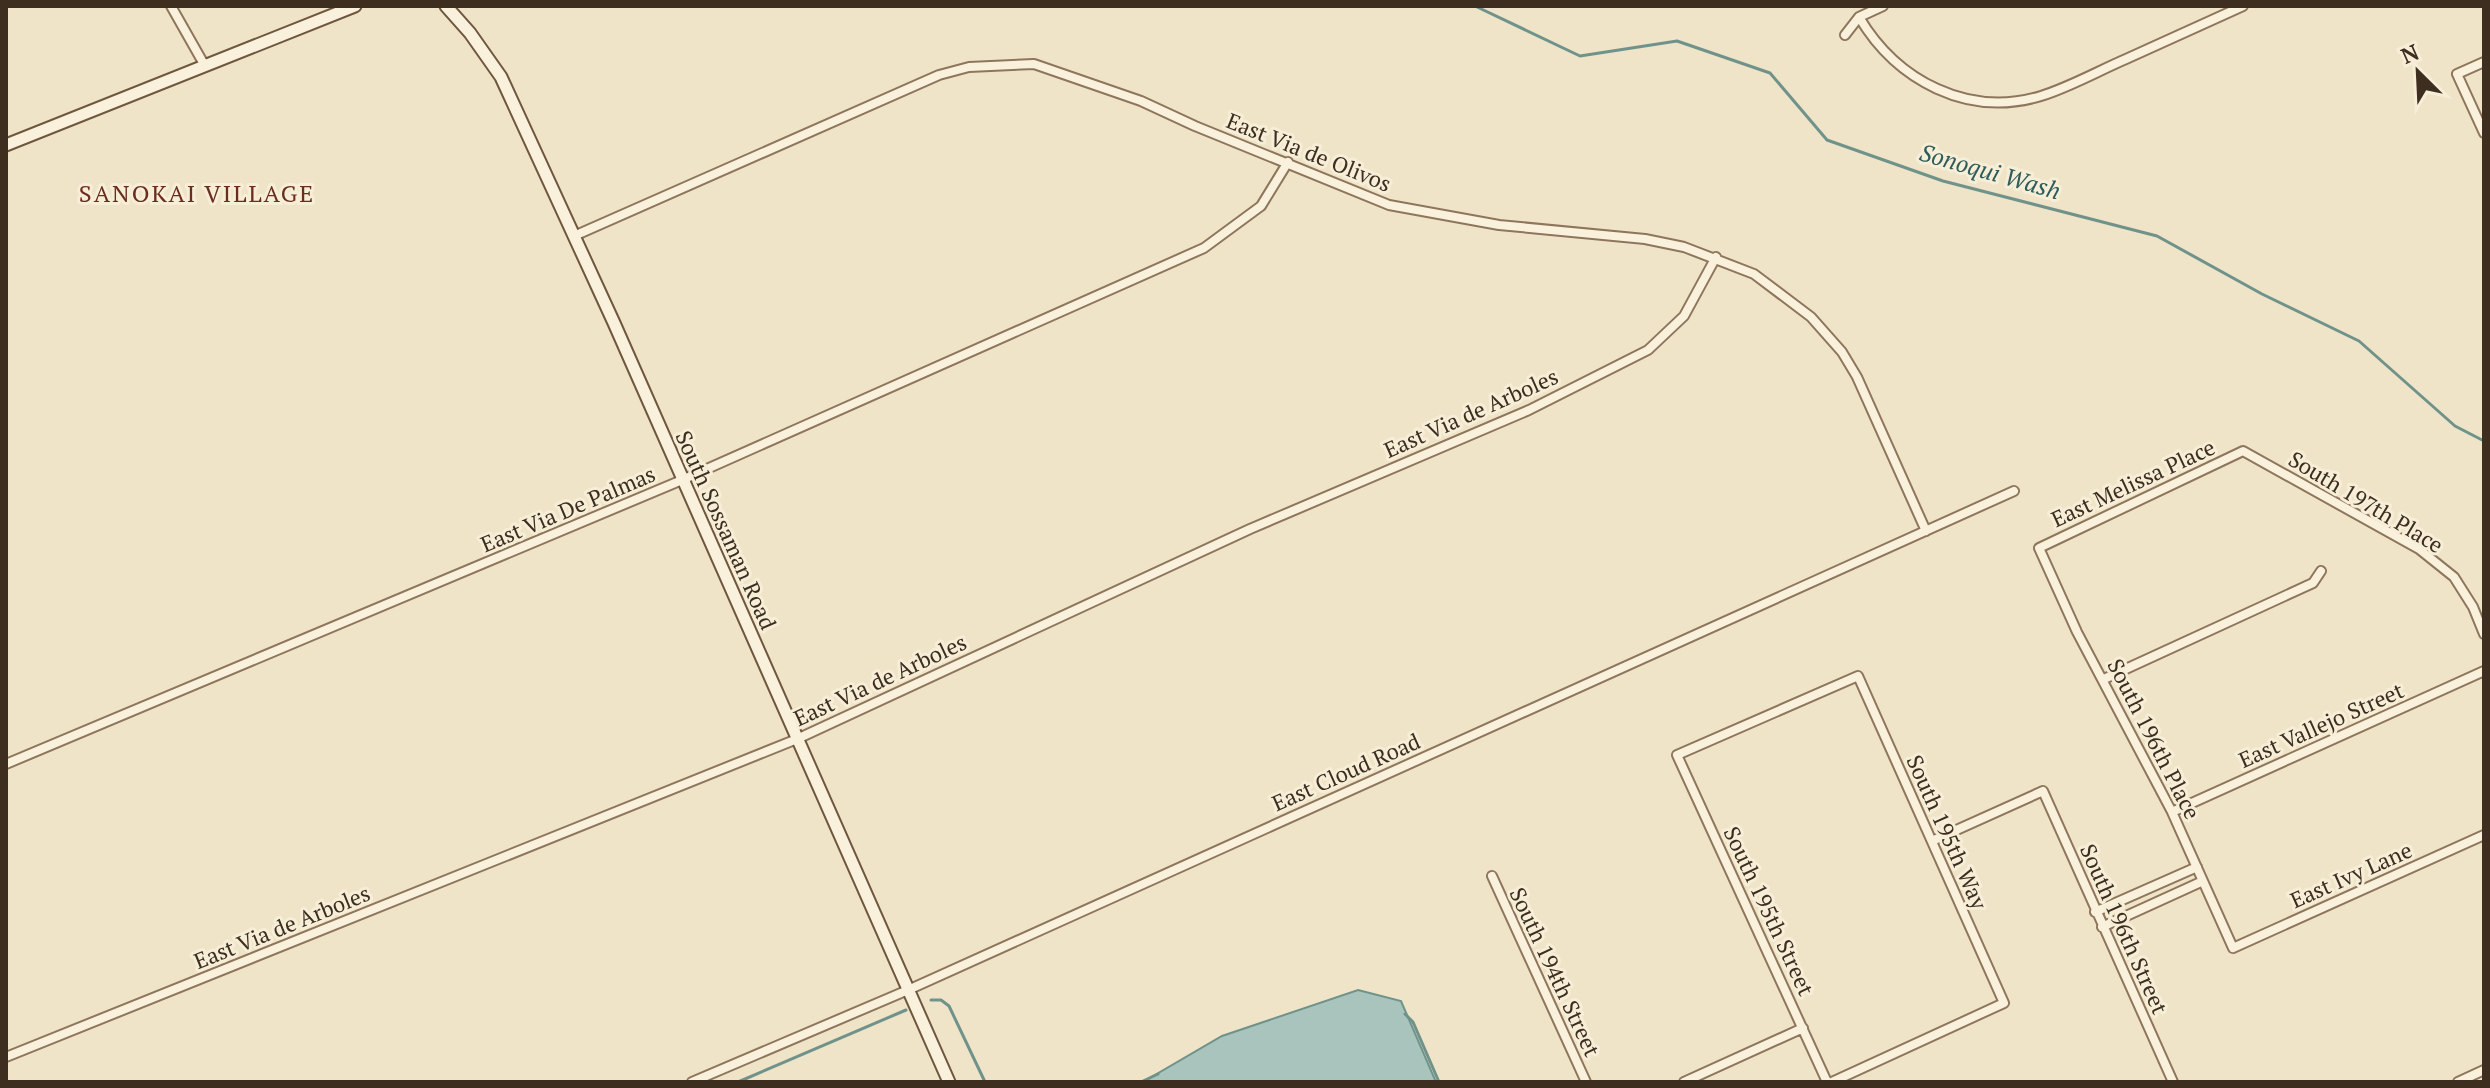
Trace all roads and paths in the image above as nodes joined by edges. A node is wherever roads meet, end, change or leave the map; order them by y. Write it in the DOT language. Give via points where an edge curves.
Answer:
graph roads {
  1 [pos="171,6"];
  2 [pos="355,6"];
  3 [pos="446,6"];
  4 [pos="1883,6"];
  5 [pos="2243,6"];
  6 [pos="2223,10"];
  7 [pos="1859,17"];
  8 [pos="1845,35"];
  9 [pos="2484,62"];
  10 [pos="205,66"];
  11 [pos="2484,133"];
  12 [pos="6,145"];
  13 [pos="1288,162"];
  14 [pos="574,236"];
  15 [pos="1716,257"];
  16 [pos="2243,451"];
  17 [pos="682,480"];
  18 [pos="2014,491"];
  19 [pos="1926,531"];
  20 [pos="2039,548"];
  21 [pos="2321,571"];
  22 [pos="2484,634"];
  23 [pos="2484,671"];
  24 [pos="2104,679"];
  25 [pos="797,739"];
  26 [pos="1677,755"];
  27 [pos="6,764"];
  28 [pos="2172,812"];
  29 [pos="2484,835"];
  30 [pos="1932,841"];
  31 [pos="2197,867"];
  32 [pos="1492,876"];
  33 [pos="2167,880"];
  34 [pos="2203,881"];
  35 [pos="2173,895"];
  36 [pos="2095,912"];
  37 [pos="2102,927"];
  38 [pos="2233,948"];
  39 [pos="908,990"];
  40 [pos="1803,1028"];
  41 [pos="6,1057"];
  42 [pos="2484,1070"];
  43 [pos="692,1082"];
  44 [pos="949,1082"];
  45 [pos="1586,1082"];
  46 [pos="1684,1082"];
  47 [pos="1830,1082"];
  48 [pos="2173,1082"];
  49 [pos="2458,1082"];
  1 -- 10 [label="street"];
  2 -- 10 [label="main road"];
  3 -- 14 [label="main road, South Sossaman Road" via="501,77"];
  4 -- 7 [label="street"];
  5 -- 6 [label="street"];
  6 -- 7 [label="street" via="2050,93 1986,102 1941,92 1919,80 1882,50"];
  7 -- 8 [label="street"];
  9 -- 11 [label="street" via="2457,74"];
  10 -- 12 [label="main road"];
  13 -- 14 [label="street, East Via de Olivos" via="1034,64 969,67 939,75"];
  13 -- 15 [label="street, East Via de Olivos" via="1389,205 1499,225 1645,239"];
  13 -- 17 [label="street, East Via De Palmas" via="1261,206 1204,248"];
  14 -- 17 [label="main road, South Sossaman Road"];
  15 -- 19 [label="street, East Via de Olivos" via="1785,295 1842,352"];
  15 -- 25 [label="street, East Via de Arboles" via="1684,316 1648,350 1529,410 1250,529"];
  16 -- 20 [label="street, East Melissa Place"];
  16 -- 22 [label="street, South 197th Place" via="2419,549 2454,577"];
  17 -- 25 [label="main road, South Sossaman Road"];
  17 -- 27 [label="street, East Via De Palmas"];
  18 -- 19 [label="street, East Cloud Road"];
  19 -- 39 [label="street, East Cloud Road"];
  20 -- 24 [label="street, South 196th Place"];
  21 -- 24 [label="street" via="2313,583"];
  23 -- 28 [label="street, East Vallejo Street"];
  24 -- 28 [label="street, South 196th Place"];
  25 -- 39 [label="main road, South Sossaman Road"];
  25 -- 41 [label="street, East Via de Arboles"];
  26 -- 30 [label="street, South 195th Way" via="1858,676"];
  26 -- 40 [label="street, South 195th Street"];
  28 -- 31 [label="street, South 196th Place"];
  29 -- 38 [label="street, East Ivy Lane"];
  30 -- 36 [label="street, South 196th Street" via="2043,791"];
  30 -- 47 [label="street, South 195th Way" via="2004,1003"];
  31 -- 33 [label="street"];
  31 -- 34 [label="street, South 196th Place"];
  32 -- 45 [label="street, South 194th Street"];
  33 -- 35 [label="street"];
  33 -- 36 [label="street"];
  34 -- 35 [label="street"];
  34 -- 38 [label="street, South 196th Place"];
  35 -- 37 [label="street"];
  36 -- 37 [label="street, South 196th Street"];
  37 -- 48 [label="street, South 196th Street"];
  39 -- 43 [label="street, East Cloud Road"];
  39 -- 44 [label="main road, South Sossaman Road"];
  40 -- 46 [label="street"];
  40 -- 47 [label="street, South 195th Street"];
  42 -- 49 [label="street"];
}
